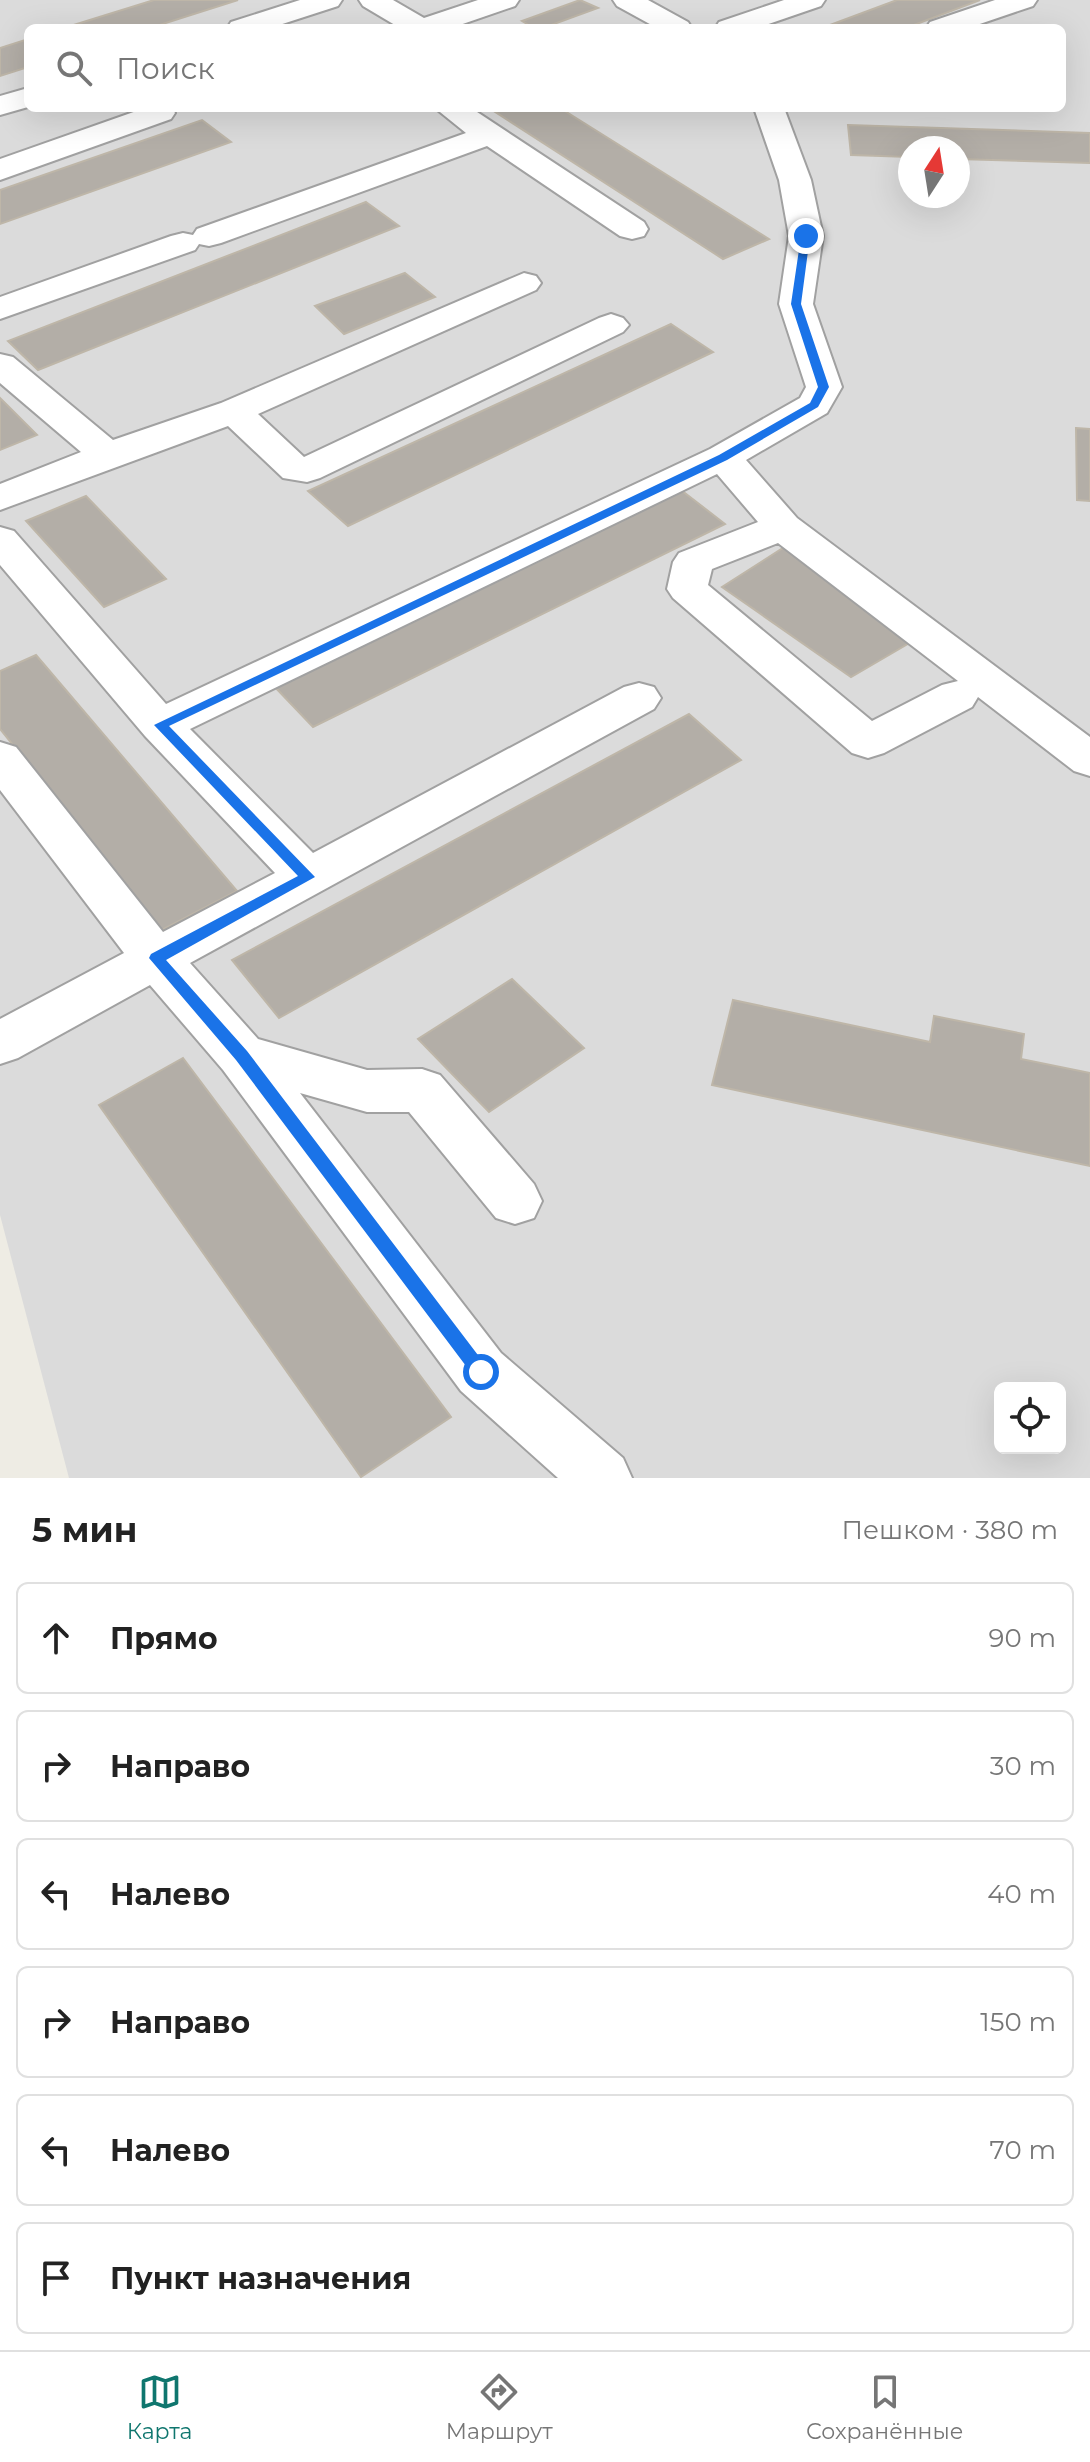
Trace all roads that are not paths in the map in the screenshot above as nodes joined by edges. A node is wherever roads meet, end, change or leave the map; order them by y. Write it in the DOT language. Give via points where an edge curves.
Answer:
graph roads {
  1 [pos="328,0"];
  2 [pos="373,0"];
  3 [pos="505,0"];
  4 [pos="627,0"];
  5 [pos="811,0"];
  6 [pos="1023,0"];
  7 [pos="253,24"];
  8 [pos="415,24"];
  9 [pos="434,24"];
  10 [pos="671,24"];
  11 [pos="741,24"];
  12 [pos="952,24"];
  13 [pos="24,98"];
  14 [pos="0,106"];
  15 [pos="456,112"];
  16 [pos="770,112"];
  17 [pos="160,113"];
  18 [pos="489,135"];
  19 [pos="0,170"];
  20 [pos="632,229"];
  21 [pos="524,283"];
  22 [pos="0,309"];
  23 [pos="611,325"];
  24 [pos="0,365"];
  25 [pos="234,411"];
  26 [pos="107,455"];
  27 [pos="723,457"];
  28 [pos="0,498"];
  29 [pos="783,527"];
  30 [pos="0,540"];
  31 [pos="957,696"];
  32 [pos="639,698"];
  33 [pos="160,725"];
  34 [pos="0,758"];
  35 [pos="1090,760"];
  36 [pos="308,877"];
  37 [pos="156,958"];
  38 [pos="0,1043"];
  39 [pos="241,1055"];
  40 [pos="515,1201"];
  41 [pos="602,1478"];
  1 -- 7 [label="lane"];
  2 -- 8 [label="lane"];
  3 -- 9 [label="lane"];
  4 -- 10 [label="lane"];
  5 -- 11 [label="lane"];
  6 -- 12 [label="lane"];
  13 -- 14 [label="lane"];
  15 -- 18 [label="lane"];
  16 -- 27 [label="lane" via="795,180 806,236 796,304 824,387 814,405"];
  17 -- 19 [label="lane"];
  18 -- 20 [label="lane"];
  18 -- 22 [label="lane"];
  21 -- 25 [label="lane"];
  23 -- 25 [label="lane" via="307,470 296,470"];
  24 -- 26 [label="lane"];
  25 -- 26 [label="lane"];
  26 -- 28 [label="lane"];
  27 -- 29 [label="lane"];
  27 -- 33 [label="lane"];
  29 -- 31 [label="lane" via="693,562 687,589 868,742"];
  29 -- 35 [label="lane"];
  30 -- 33 [label="lane"];
  32 -- 36 [label="lane"];
  33 -- 36 [label="lane"];
  34 -- 37 [label="lane"];
  36 -- 37 [label="lane"];
  37 -- 38 [label="lane"];
  37 -- 39 [label="lane"];
  39 -- 40 [label="lane" via="367,1091 422,1090"];
  39 -- 41 [label="lane" via="481,1372"];
}
